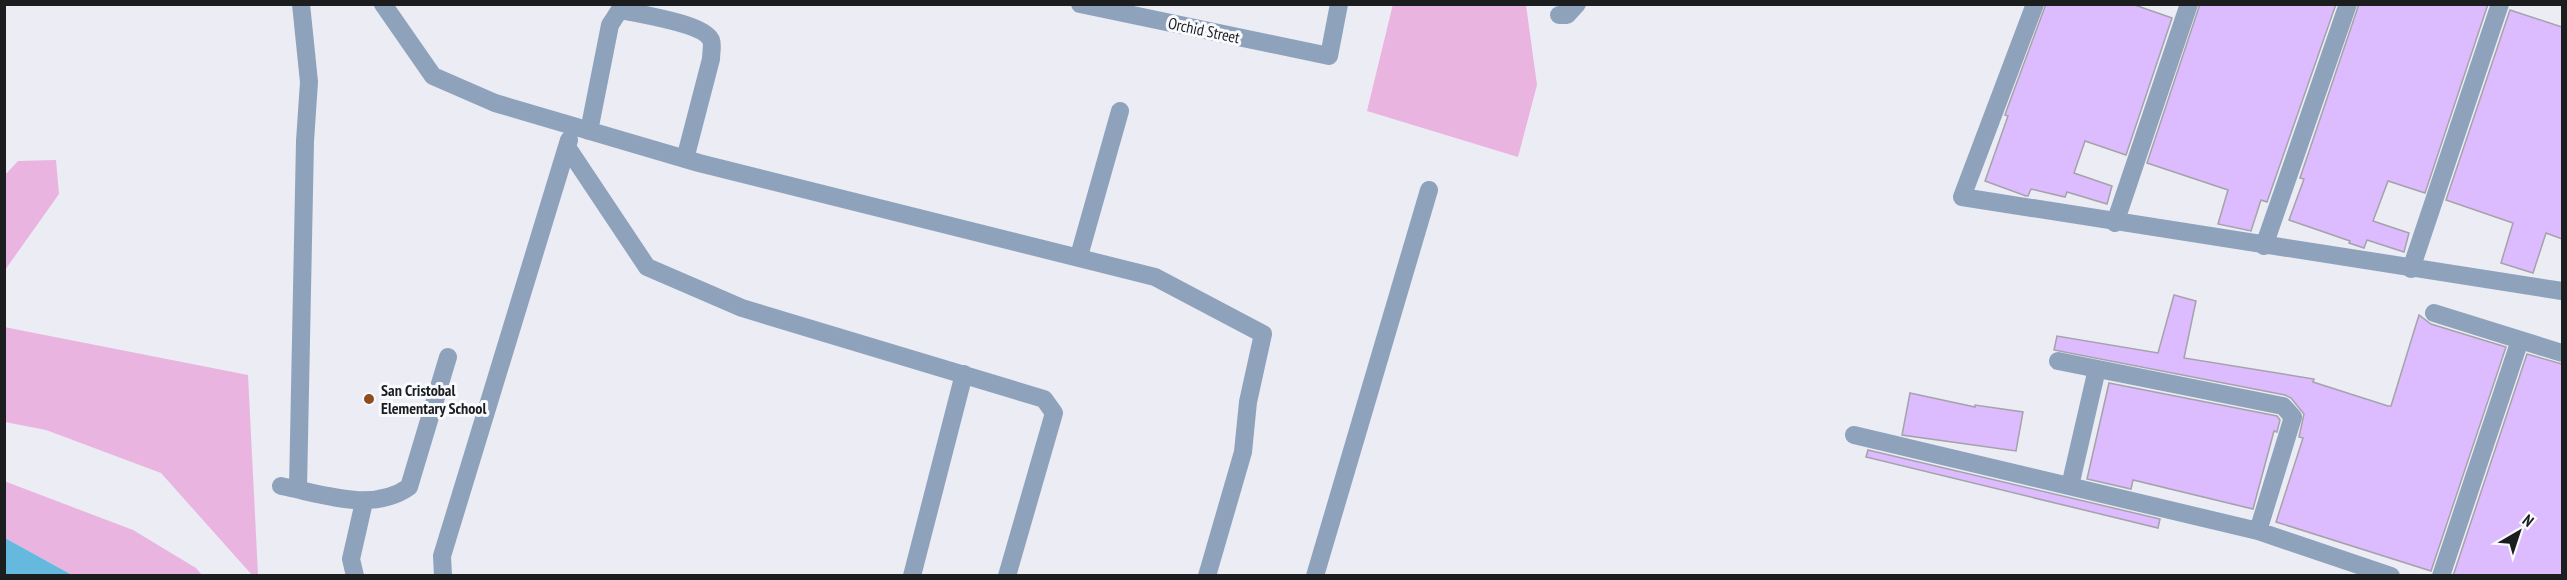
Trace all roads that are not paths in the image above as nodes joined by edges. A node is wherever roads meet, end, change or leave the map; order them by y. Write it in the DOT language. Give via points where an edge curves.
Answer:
graph roads {
  1 [pos="301,4"];
  2 [pos="383,4"];
  3 [pos="1080,4"];
  4 [pos="1339,4"];
  5 [pos="1577,4"];
  6 [pos="2035,4"];
  7 [pos="2189,4"];
  8 [pos="2348,4"];
  9 [pos="2500,4"];
  10 [pos="1559,15"];
  11 [pos="1120,111"];
  12 [pos="581,128"];
  13 [pos="567,147"];
  14 [pos="685,159"];
  15 [pos="1429,190"];
  16 [pos="2115,223"];
  17 [pos="2264,246"];
  18 [pos="1079,256"];
  19 [pos="2411,269"];
  20 [pos="2562,291"];
  21 [pos="2433,313"];
  22 [pos="2520,340"];
  23 [pos="2562,354"];
  24 [pos="448,357"];
  25 [pos="2058,362"];
  26 [pos="2097,369"];
  27 [pos="964,374"];
  28 [pos="1854,435"];
  29 [pos="2070,486"];
  30 [pos="364,502"];
  31 [pos="2258,531"];
  32 [pos="2356,570"];
  33 [pos="355,576"];
  34 [pos="443,576"];
  35 [pos="912,576"];
  36 [pos="1007,576"];
  37 [pos="1207,576"];
  38 [pos="1315,576"];
  39 [pos="2391,576"];
  40 [pos="2441,576"];
  1 -- 30 [label="street" via="309,82 290,488"];
  2 -- 12 [label="street" via="433,76 495,103"];
  3 -- 4 [label="street, Orchid Street" via="1329,56"];
  5 -- 10 [label="street" via="1568,15"];
  6 -- 16 [label="street" via="1962,197"];
  7 -- 16 [label="street"];
  8 -- 17 [label="street"];
  9 -- 19 [label="street"];
  11 -- 18 [label="street"];
  12 -- 13 [label="street"];
  12 -- 14 [label="street"];
  12 -- 14 [label="street" via="610,25 619,11 693,27 707,33 712,42 711,59"];
  13 -- 27 [label="street" via="647,267 742,308"];
  13 -- 34 [label="street" via="442,556"];
  14 -- 18 [label="street"];
  15 -- 38 [label="street"];
  16 -- 17 [label="street"];
  17 -- 19 [label="street"];
  18 -- 37 [label="street" via="1155,277 1263,334 1248,402 1243,452"];
  19 -- 20 [label="street"];
  21 -- 22 [label="street"];
  22 -- 23 [label="street"];
  22 -- 40 [label="street"];
  24 -- 30 [label="street" via="410,487 396,497"];
  25 -- 26 [label="street"];
  26 -- 29 [label="street"];
  26 -- 31 [label="street" via="2283,406 2293,417"];
  27 -- 35 [label="street"];
  27 -- 36 [label="street" via="1044,399 1054,412"];
  28 -- 29 [label="street"];
  29 -- 31 [label="street"];
  30 -- 33 [label="street" via="351,559"];
  31 -- 32 [label="street"];
  32 -- 39 [label="street"];
}
